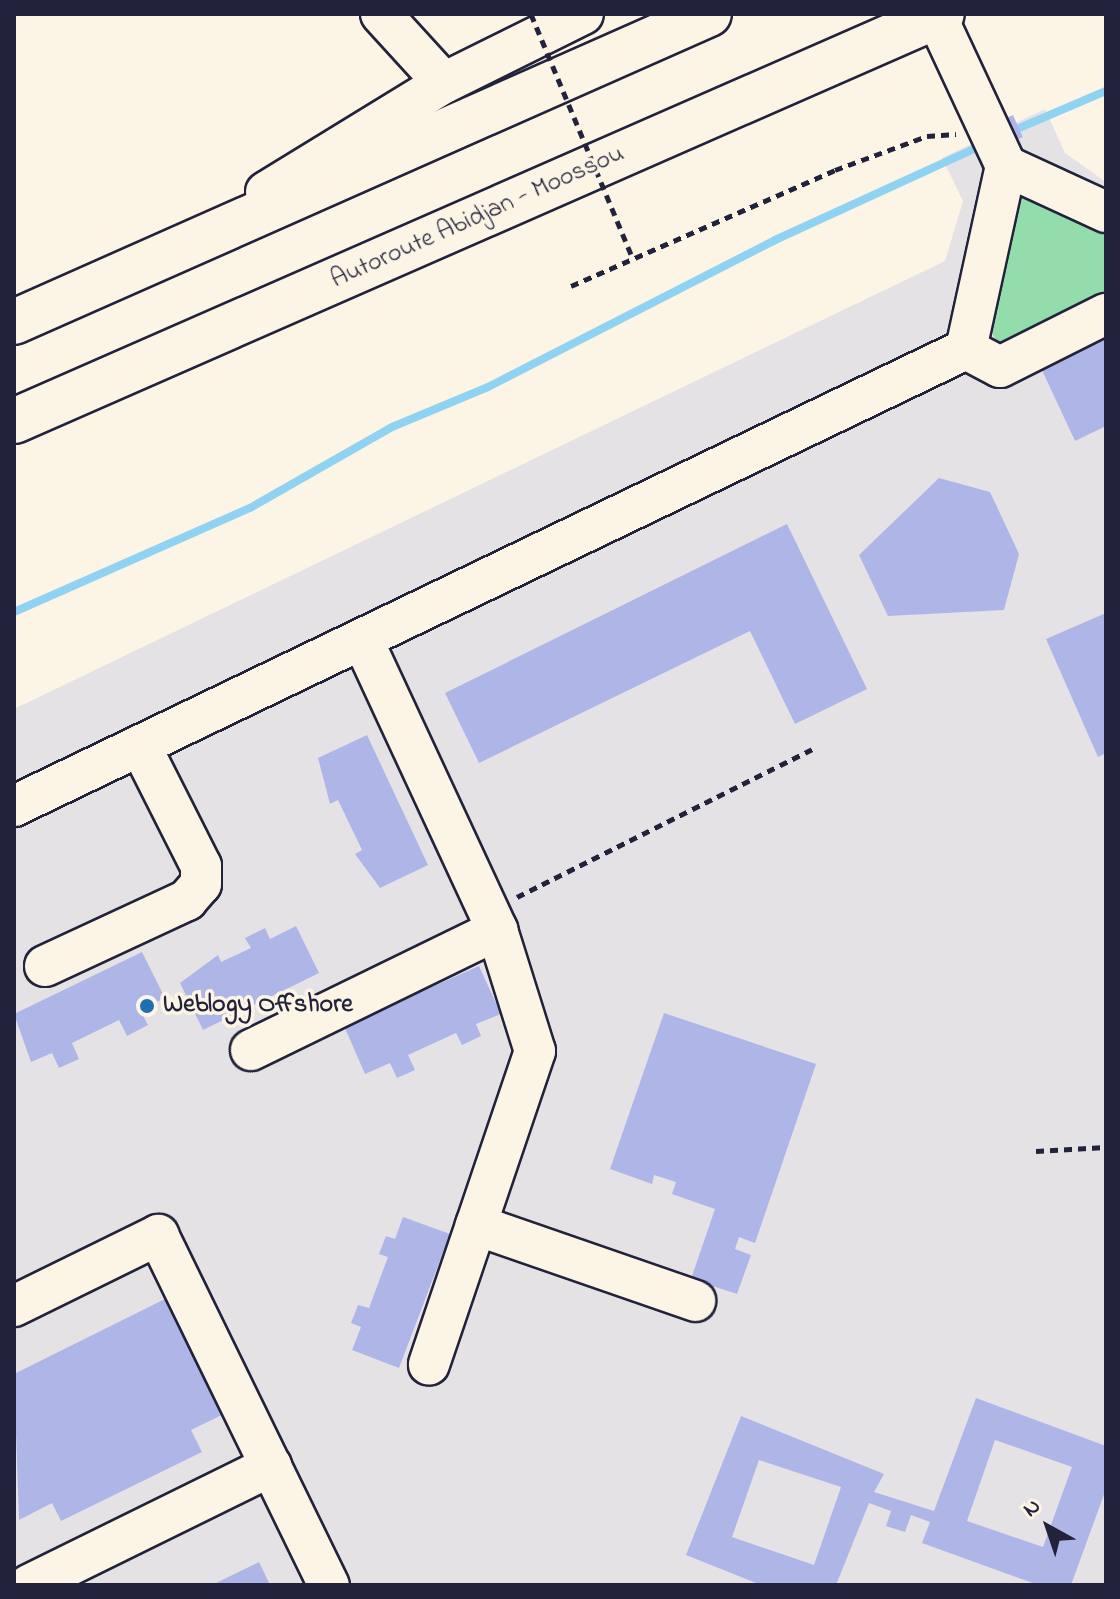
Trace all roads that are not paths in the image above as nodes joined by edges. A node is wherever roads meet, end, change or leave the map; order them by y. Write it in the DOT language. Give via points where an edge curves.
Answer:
graph roads {
  1 [pos="583,14"];
  2 [pos="709,14"];
  3 [pos="938,15"];
  4 [pos="390,16"];
  5 [pos="444,83"];
  6 [pos="999,150"];
  7 [pos="1106,212"];
  8 [pos="14,306"];
  9 [pos="1106,314"];
  10 [pos="14,322"];
  11 [pos="966,349"];
  12 [pos="14,421"];
  13 [pos="364,643"];
  14 [pos="141,747"];
  15 [pos="14,806"];
  16 [pos="493,921"];
  17 [pos="45,966"];
  18 [pos="251,1050"];
  19 [pos="476,1225"];
  20 [pos="18,1294"];
  21 [pos="695,1301"];
  22 [pos="429,1365"];
  23 [pos="271,1466"];
  24 [pos="29,1585"];
  25 [pos="329,1585"];
  1 -- 5 [label="street"];
  2 -- 10 [label="highway"];
  3 -- 6 [label="street"];
  3 -- 12 [label="highway, Autoroute Abidjan - Moossou"];
  4 -- 5 [label="street"];
  5 -- 8 [label="street" via="286,182"];
  6 -- 7 [label="street"];
  6 -- 11 [label="street"];
  9 -- 11 [label="street" via="1000,367"];
  11 -- 13 [label="street"];
  13 -- 14 [label="street"];
  13 -- 16 [label="street"];
  14 -- 15 [label="street"];
  14 -- 17 [label="street" via="201,866 201,884 187,900"];
  16 -- 18 [label="street"];
  16 -- 19 [label="street" via="535,1051"];
  19 -- 21 [label="street"];
  19 -- 22 [label="street"];
  20 -- 23 [label="street" via="158,1235"];
  23 -- 24 [label="street"];
  23 -- 25 [label="street"];
}
